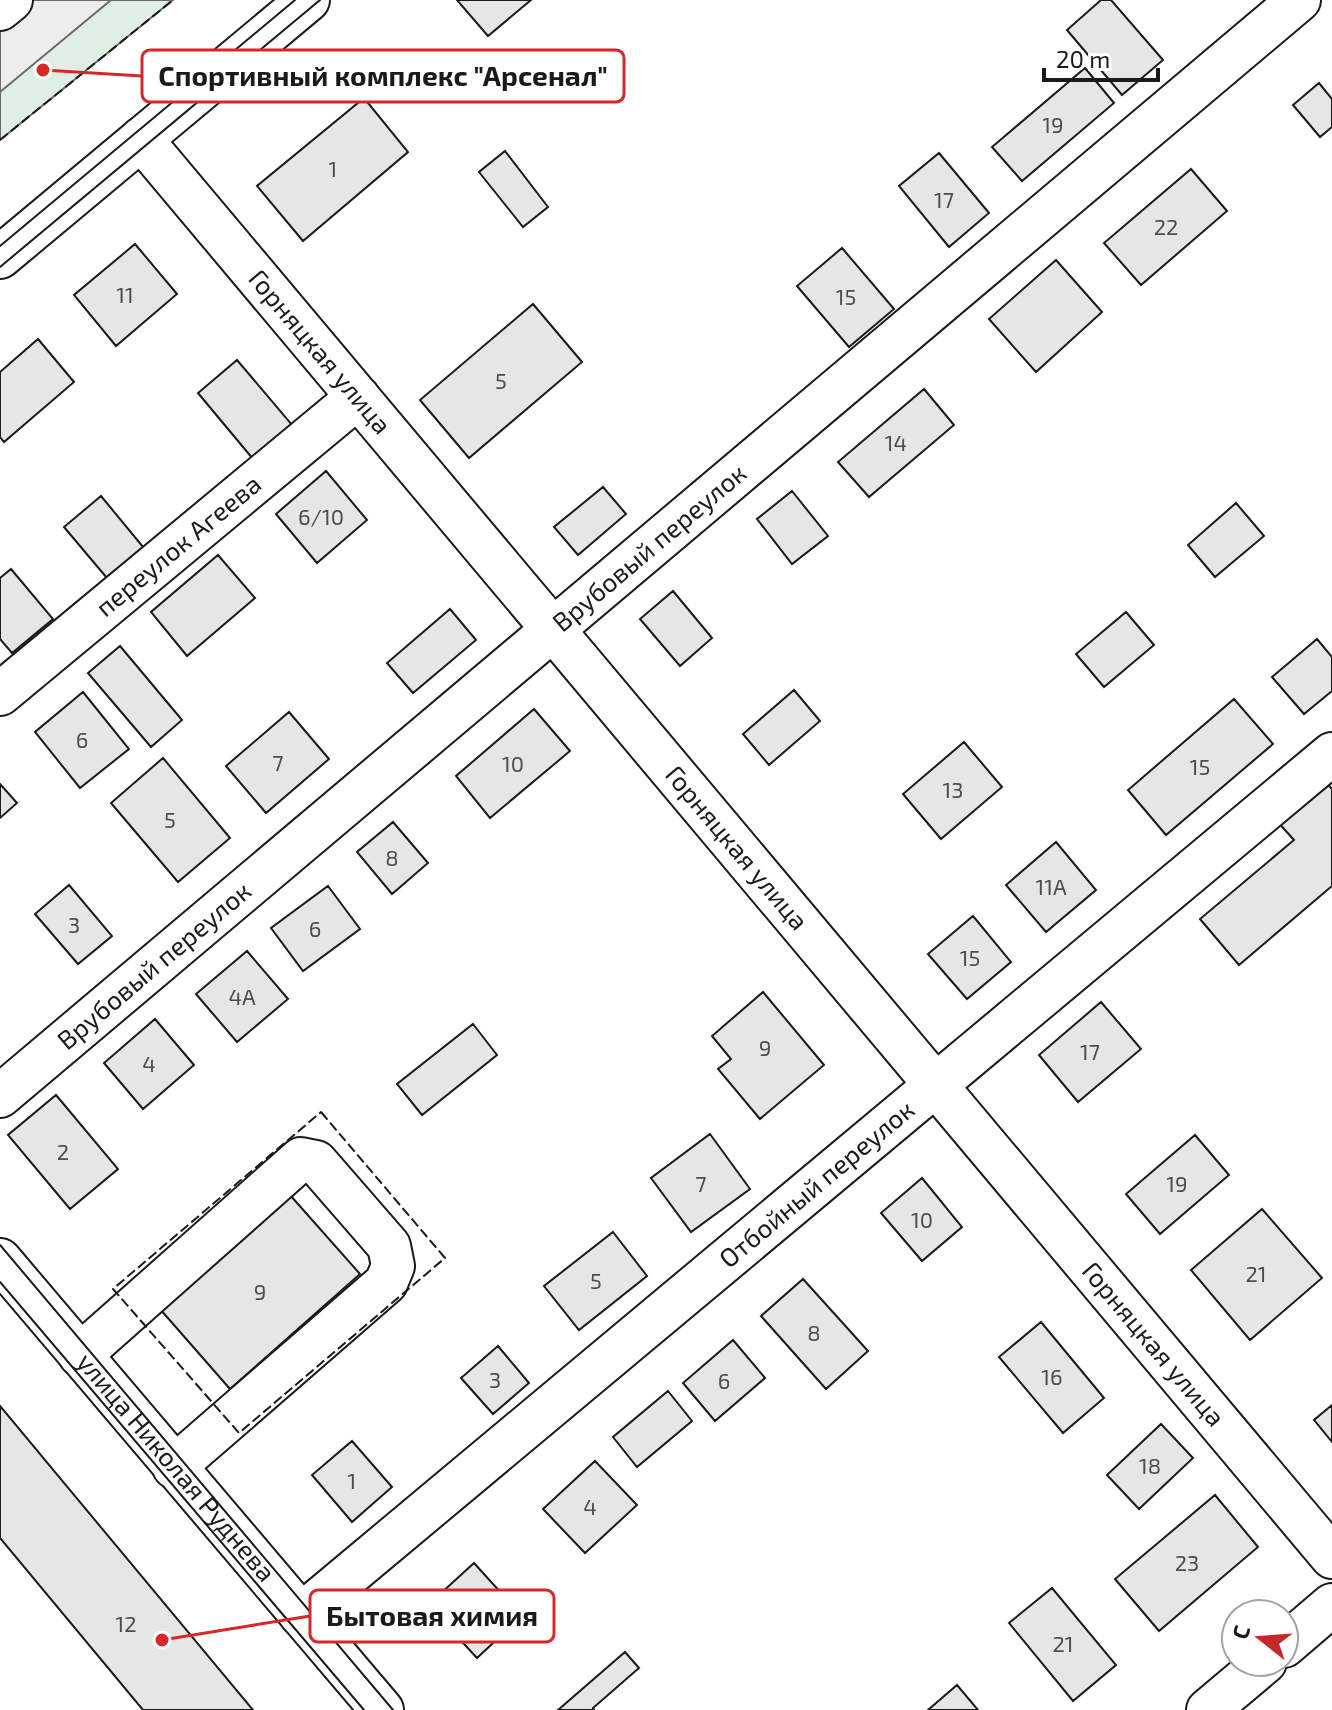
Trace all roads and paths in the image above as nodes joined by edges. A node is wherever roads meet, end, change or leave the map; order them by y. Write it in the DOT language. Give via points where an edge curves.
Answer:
graph roads {
  1 [pos="11,0"];
  2 [pos="308,0"];
  3 [pos="1299,0"];
  4 [pos="0,9"];
  5 [pos="141,139"];
  6 [pos="0,257"];
  7 [pos="358,397"];
  8 [pos="554,630"];
  9 [pos="0,694"];
  10 [pos="1332,754"];
  11 [pos="937,1085"];
  12 [pos="0,1096"];
  13 [pos="0,1260"];
  14 [pos="80,1355"];
  15 [pos="174,1467"];
  16 [pos="1332,1557"];
  17 [pos="1332,1605"];
  18 [pos="301,1615"];
  19 [pos="1300,1632"];
  20 [pos="1246,1678"];
  21 [pos="382,1710"];
  22 [pos="1208,1710"];
  1 -- 4 [label="street"];
  2 -- 5 [label="street"];
  3 -- 8 [label="street, Врубовый переулок"];
  5 -- 6 [label="street"];
  5 -- 7 [label="street, Горняцкая улица"];
  7 -- 8 [label="street, Горняцкая улица"];
  7 -- 9 [label="street, переулок Агеева"];
  8 -- 11 [label="street, Горняцкая улица"];
  8 -- 12 [label="street, Врубовый переулок"];
  10 -- 11 [label="street, Отбойный переулок"];
  11 -- 16 [label="street, Горняцкая улица"];
  11 -- 18 [label="street, Отбойный переулок"];
  13 -- 14 [label="street, улица Николая Руднева"];
  14 -- 15 [label="street, улица Николая Руднева"];
  14 -- 15 [label="street" via="297,1162 316,1162 389,1246 393,1259 386,1283"];
  15 -- 18 [label="street, улица Николая Руднева"];
  17 -- 19 [label="street"];
  18 -- 21 [label="street, улица Николая Руднева"];
  20 -- 22 [label="street"];
}
